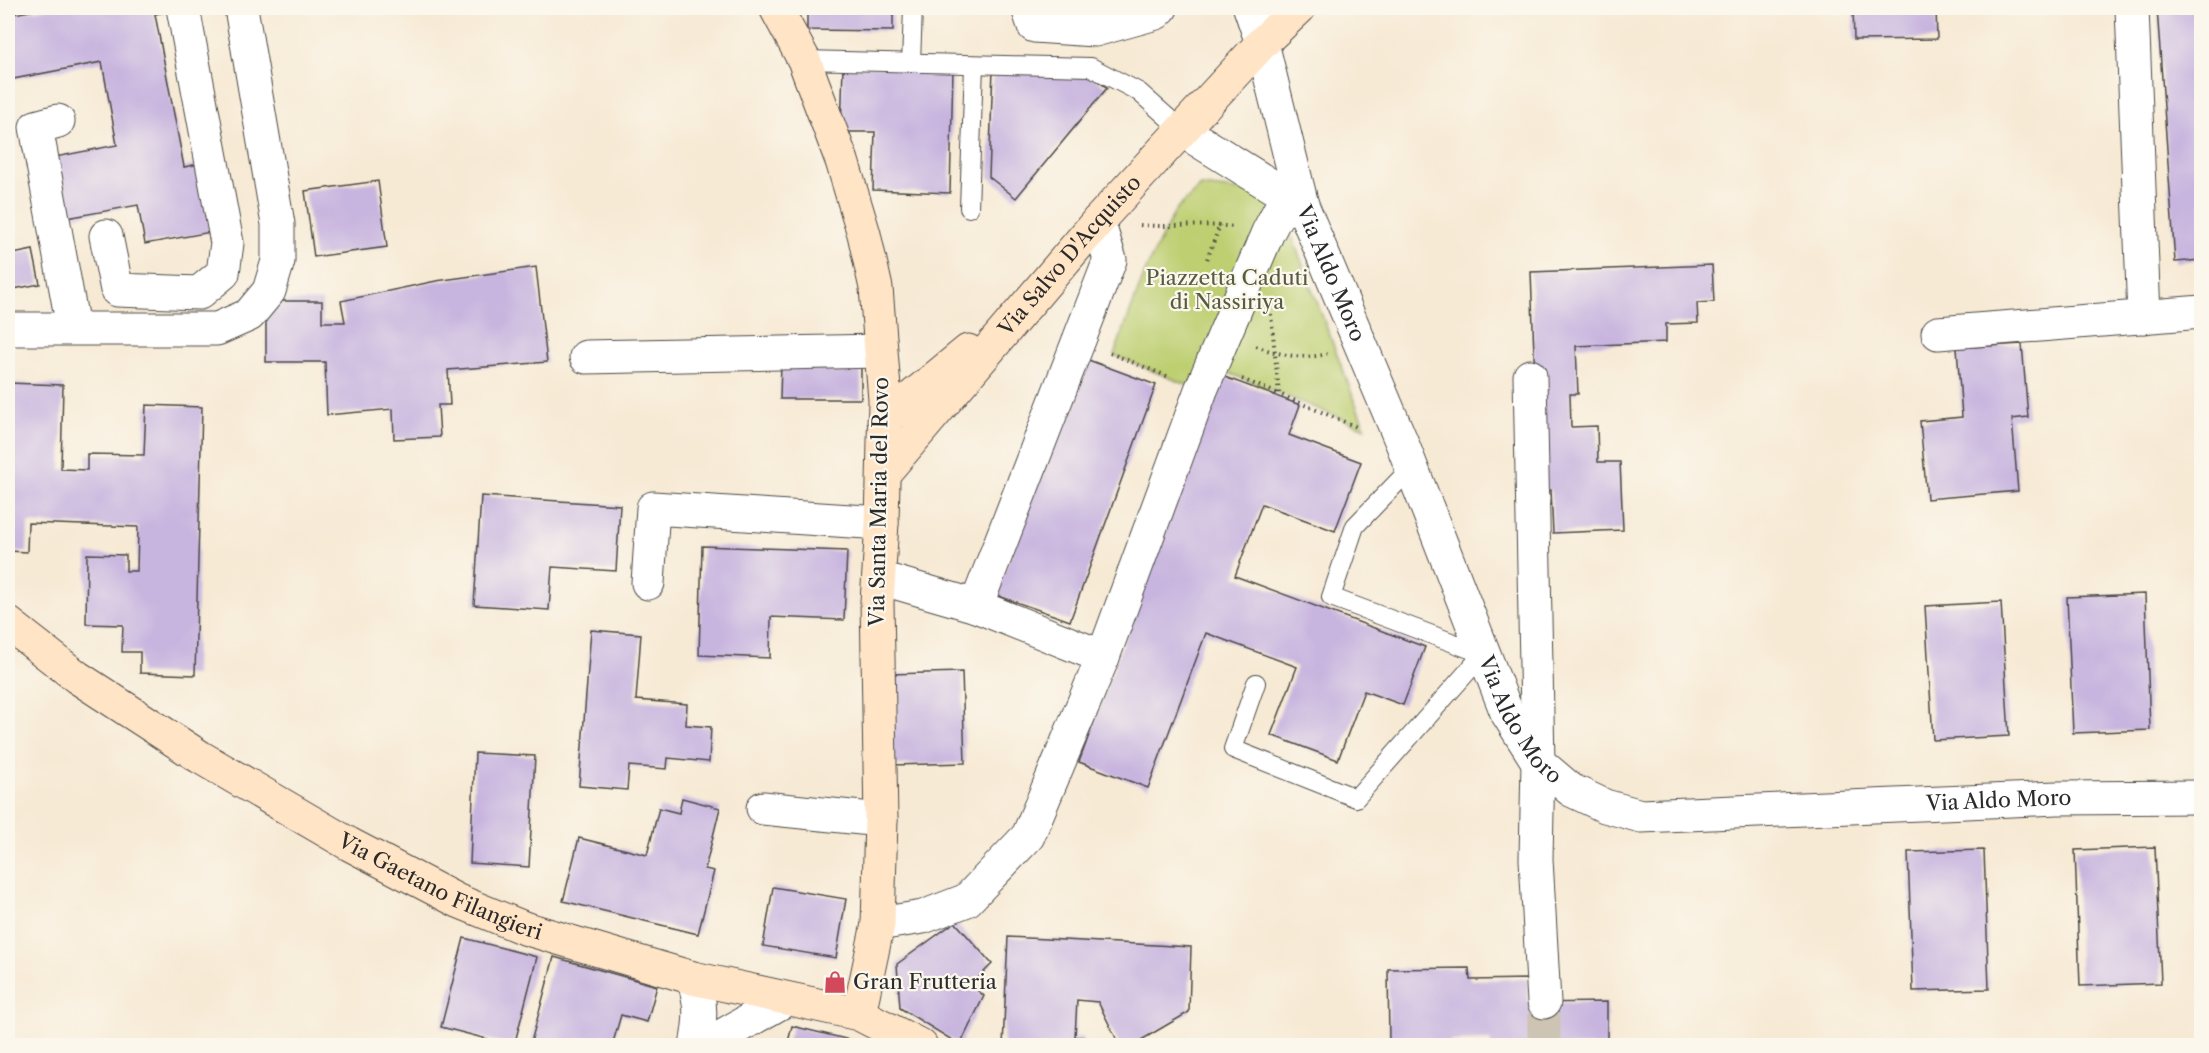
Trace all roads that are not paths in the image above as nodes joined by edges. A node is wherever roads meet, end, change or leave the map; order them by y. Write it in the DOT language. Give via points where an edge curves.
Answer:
graph roads {
  1 [pos="183,8"];
  2 [pos="241,8"];
  3 [pos="776,8"];
  4 [pos="913,8"];
  5 [pos="1028,8"];
  6 [pos="1161,8"];
  7 [pos="1250,8"];
  8 [pos="1282,8"];
  9 [pos="1299,8"];
  10 [pos="2132,8"];
  11 [pos="1262,43"];
  12 [pos="804,60"];
  13 [pos="911,63"];
  14 [pos="974,65"];
  15 [pos="58,121"];
  16 [pos="1183,131"];
  17 [pos="1302,205"];
  18 [pos="969,208"];
  19 [pos="1098,221"];
  20 [pos="106,236"];
  21 [pos="1034,296"];
  22 [pos="2202,312"];
  23 [pos="2144,317"];
  24 [pos="73,327"];
  25 [pos="8,329"];
  26 [pos="1938,333"];
  27 [pos="880,351"];
  28 [pos="586,357"];
  29 [pos="1530,376"];
  30 [pos="884,420"];
  31 [pos="1406,456"];
  32 [pos="884,473"];
  33 [pos="882,523"];
  34 [pos="880,578"];
  35 [pos="648,583"];
  36 [pos="976,606"];
  37 [pos="8,623"];
  38 [pos="1483,654"];
  39 [pos="1103,657"];
  40 [pos="1256,683"];
  41 [pos="1538,762"];
  42 [pos="2202,796"];
  43 [pos="763,808"];
  44 [pos="881,820"];
  45 [pos="878,924"];
  46 [pos="693,978"];
  47 [pos="787,999"];
  48 [pos="1544,1002"];
  49 [pos="859,1014"];
  50 [pos="696,1046"];
  51 [pos="704,1046"];
  52 [pos="921,1046"];
  1 -- 20 [label="street" via="227,243 223,273 199,293 117,290"];
  2 -- 24 [label="street" via="278,224 278,261 269,291 249,315 217,328"];
  3 -- 12 [label="street, Via Santa Maria del Rovo"];
  4 -- 13 [label="lane"];
  5 -- 6 [label="street" via="1034,26 1095,30"];
  7 -- 11 [label="street, Via Aldo Moro"];
  8 -- 11 [label="street, Via Salvo D'Acquisto"];
  9 -- 11 [label="street, Via Salvo D'Acquisto"];
  10 -- 23 [label="street"];
  11 -- 16 [label="street, Via Salvo D'Acquisto"];
  11 -- 17 [label="street, Via Aldo Moro"];
  12 -- 13 [label="lane"];
  12 -- 27 [label="street, Via Santa Maria del Rovo" via="864,234 876,288"];
  13 -- 14 [label="lane"];
  14 -- 16 [label="lane" via="1091,67 1138,92"];
  14 -- 18 [label="lane"];
  15 -- 24 [label="street" via="36,127"];
  16 -- 17 [label="street"];
  16 -- 19 [label="street, Via Salvo D'Acquisto"];
  17 -- 31 [label="street, Via Aldo Moro"];
  17 -- 39 [label="street" via="1279,211 1268,232 1201,390"];
  19 -- 21 [label="street, Via Salvo D'Acquisto"];
  19 -- 36 [label="street" via="1110,260"];
  21 -- 30 [label="street"];
  21 -- 32 [label="street, Via Salvo D'Acquisto"];
  22 -- 23 [label="street"];
  23 -- 26 [label="street"];
  24 -- 25 [label="street"];
  27 -- 28 [label="street"];
  27 -- 30 [label="street, Via Santa Maria del Rovo"];
  29 -- 41 [label="street"];
  30 -- 32 [label="street, Via Santa Maria del Rovo"];
  31 -- 38 [label="street, Via Aldo Moro"];
  31 -- 38 [label="lane" via="1355,526 1331,597"];
  32 -- 33 [label="street, Via Santa Maria del Rovo"];
  33 -- 34 [label="street, Via Santa Maria del Rovo"];
  33 -- 35 [label="street" via="653,508"];
  34 -- 36 [label="street"];
  34 -- 44 [label="street, Via Santa Maria del Rovo" via="877,696"];
  36 -- 39 [label="street"];
  37 -- 46 [label="street, Via Gaetano Filangieri" via="77,677 200,757 349,844 458,901 524,928"];
  38 -- 40 [label="lane" via="1356,798 1233,749"];
  38 -- 41 [label="street, Via Aldo Moro" via="1507,712"];
  39 -- 45 [label="street" via="1028,836 967,900 923,917"];
  41 -- 42 [label="street, Via Aldo Moro" via="1571,790 1605,806 1641,816 2057,798"];
  41 -- 48 [label="street" via="1536,859"];
  43 -- 44 [label="street"];
  44 -- 45 [label="street, Via Santa Maria del Rovo"];
  45 -- 49 [label="street, Via Santa Maria del Rovo"];
  46 -- 47 [label="street, Via Gaetano Filangieri"];
  46 -- 50 [label="street" via="700,998"];
  47 -- 49 [label="street, Via Gaetano Filangieri"];
  47 -- 51 [label="street"];
  49 -- 52 [label="street, Via Gaetano Filangieri"];
}
